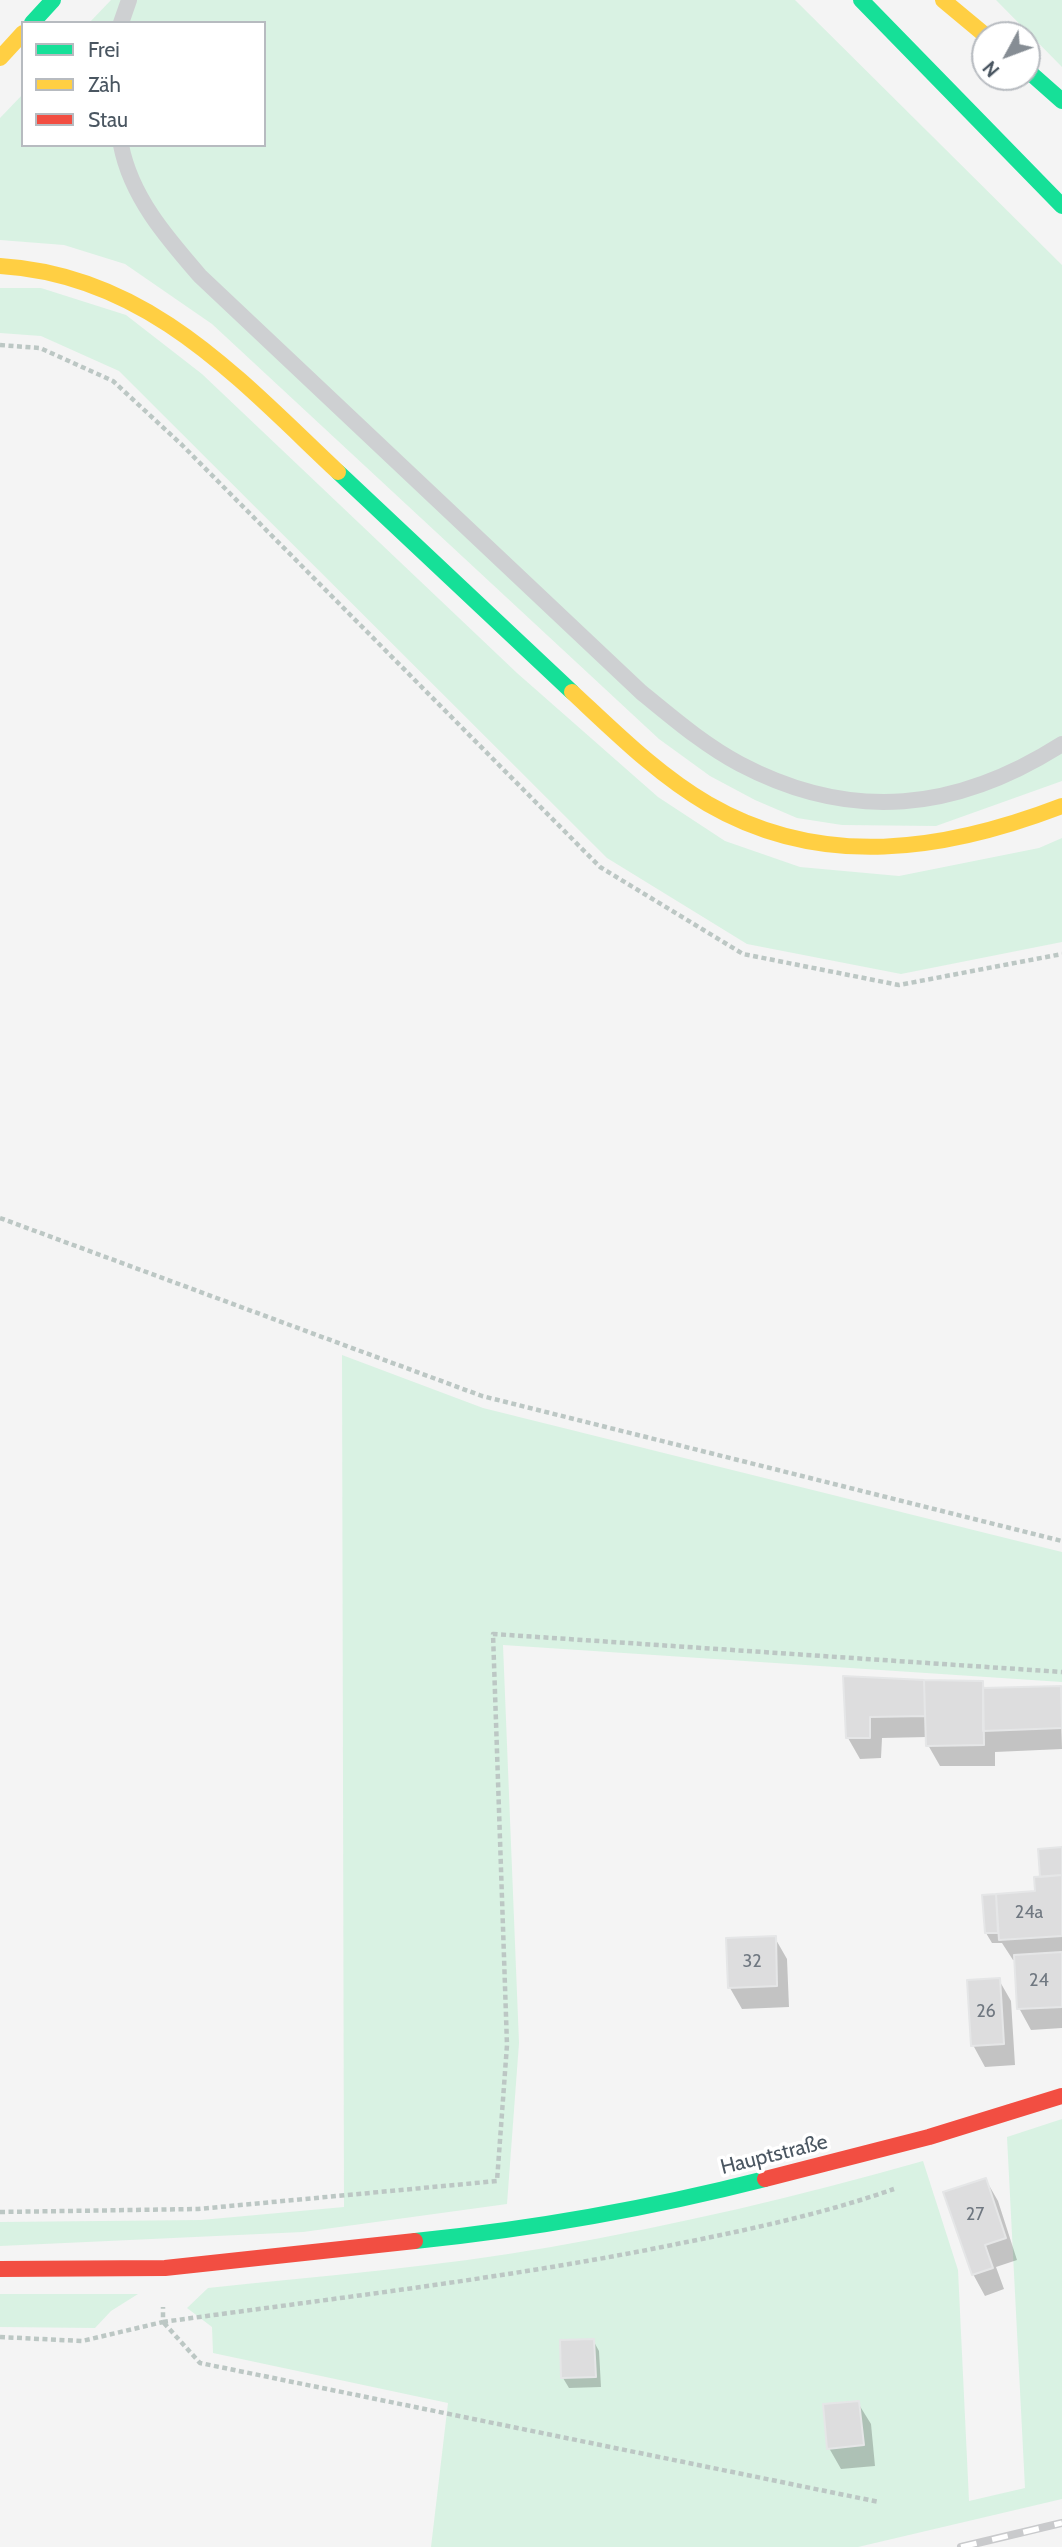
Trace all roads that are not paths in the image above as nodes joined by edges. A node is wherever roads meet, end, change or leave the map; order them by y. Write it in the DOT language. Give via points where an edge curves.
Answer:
graph roads {
  1 [pos="53,0"];
  2 [pos="129,0"];
  3 [pos="861,0"];
  4 [pos="943,0"];
  5 [pos="34,21"];
  6 [pos="122,21"];
  7 [pos="971,23"];
  8 [pos="21,35"];
  9 [pos="0,58"];
  10 [pos="1041,82"];
  11 [pos="1062,100"];
  12 [pos="121,147"];
  13 [pos="1048,191"];
  14 [pos="1062,206"];
  15 [pos="1062,216"];
  16 [pos="0,266"];
  17 [pos="1062,744"];
  18 [pos="1062,806"];
  19 [pos="1062,2095"];
  20 [pos="0,2269"];
  1 -- 5 [label="main road"];
  2 -- 6 [label="lane"];
  3 -- 13 [label="main road"];
  4 -- 7 [label="main road"];
  8 -- 9 [label="main road"];
  10 -- 11 [label="main road"];
  12 -- 17 [label="lane" via="142,201 200,276 642,692 739,764 788,787 854,800 905,802 977,788 1023,769"];
  13 -- 14 [label="main road"];
  13 -- 15 [label="lane"];
  16 -- 18 [label="main road" via="63,272 112,289 185,335 236,377 615,732 710,805 788,839 841,848 891,849 943,844"];
  19 -- 20 [label="main road, Hauptstraße" via="929,2137 722,2190 491,2233 165,2268"];
}
